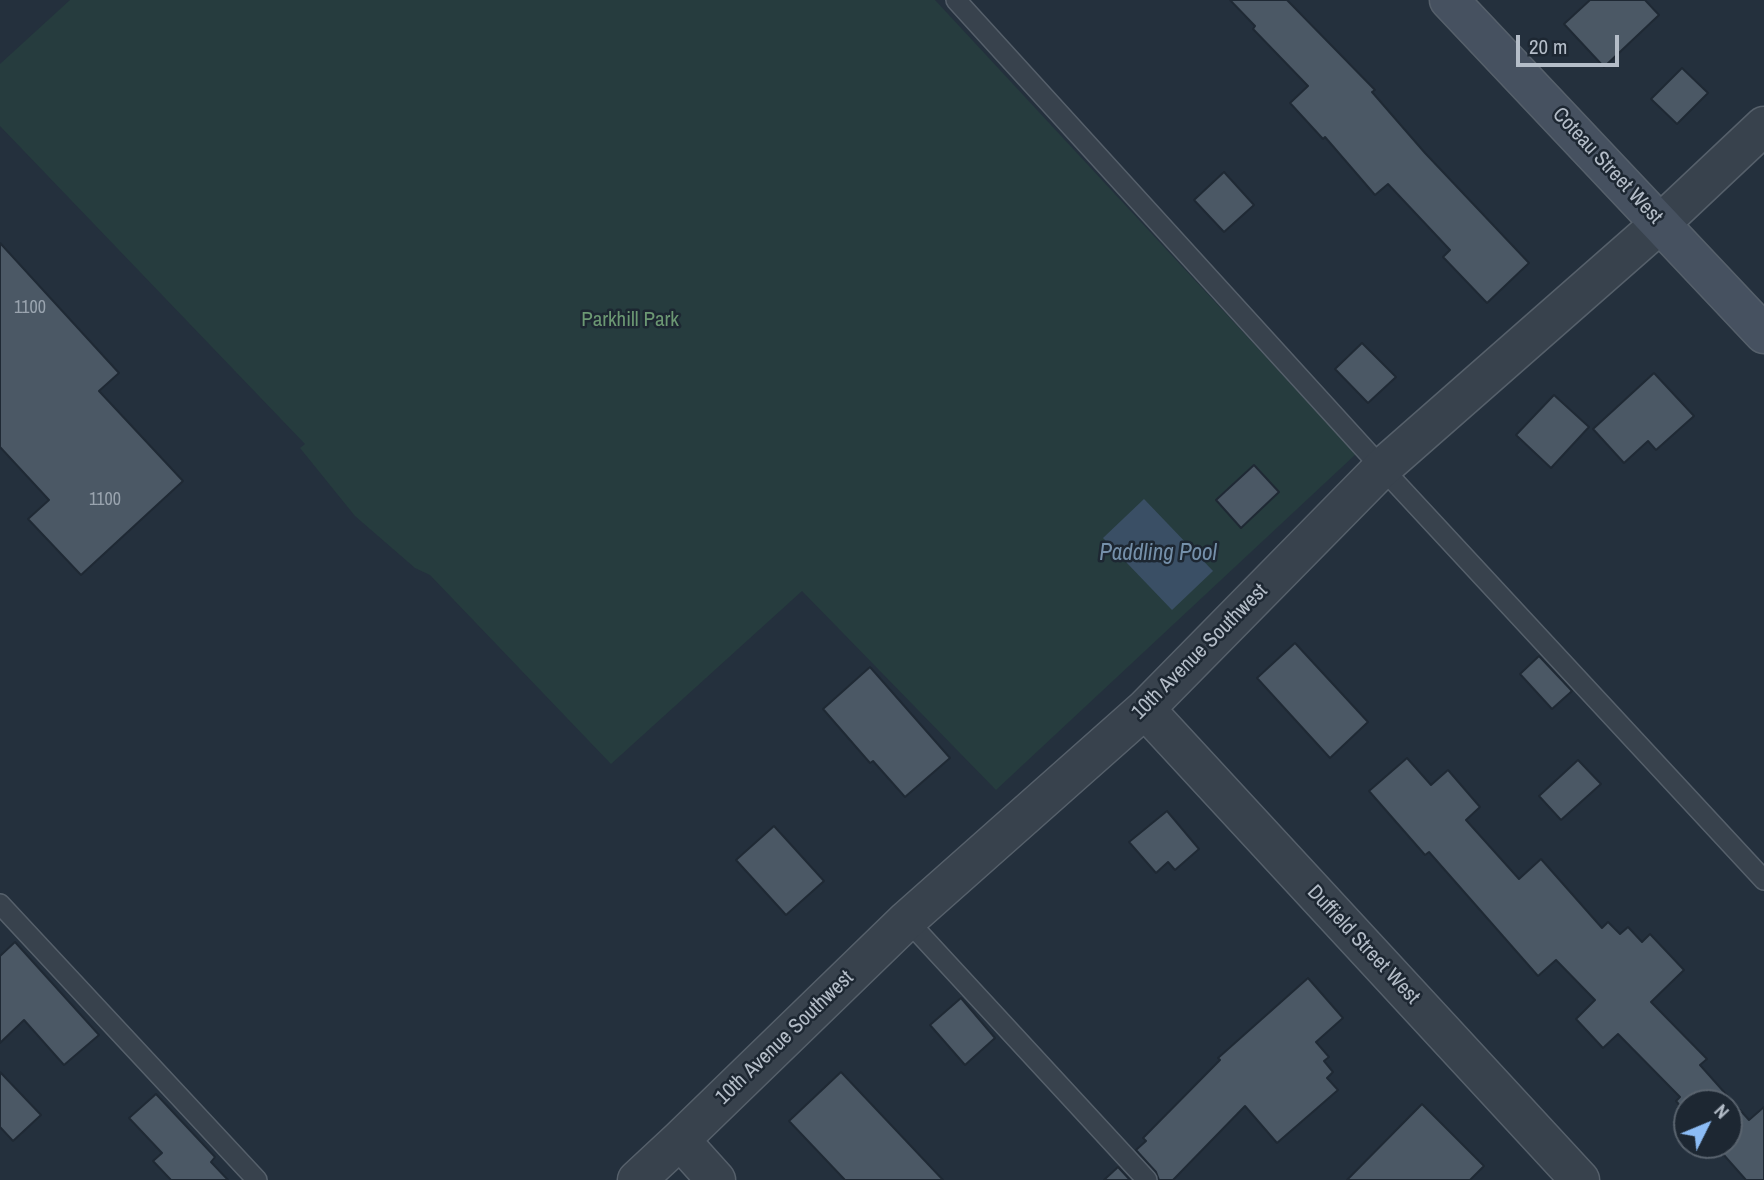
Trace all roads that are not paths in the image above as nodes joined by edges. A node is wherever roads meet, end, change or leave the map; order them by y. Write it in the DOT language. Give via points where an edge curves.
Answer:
graph roads {
  1 [pos="956,0"];
  2 [pos="1449,0"];
  3 [pos="1764,127"];
  4 [pos="1661,223"];
  5 [pos="1764,334"];
  6 [pos="1382,468"];
  7 [pos="1145,709"];
  8 [pos="1764,880"];
  9 [pos="0,904"];
  10 [pos="907,920"];
  11 [pos="680,1140"];
  12 [pos="257,1180"];
  13 [pos="637,1180"];
  14 [pos="716,1180"];
  15 [pos="1146,1180"];
  16 [pos="1580,1180"];
  1 -- 6 [label="lane"];
  2 -- 4 [label="street, Coteau Street West"];
  3 -- 4 [label="street, 10th Avenue Southwest"];
  4 -- 5 [label="street, Coteau Street West"];
  4 -- 6 [label="street, 10th Avenue Southwest"];
  6 -- 7 [label="street, 10th Avenue Southwest"];
  6 -- 8 [label="lane"];
  7 -- 10 [label="street, 10th Avenue Southwest"];
  7 -- 16 [label="street, Duffield Street West"];
  9 -- 12 [label="lane"];
  10 -- 11 [label="street, 10th Avenue Southwest"];
  10 -- 15 [label="lane"];
  11 -- 13 [label="street, 10th Avenue Southwest"];
  11 -- 14 [label="street"];
}
